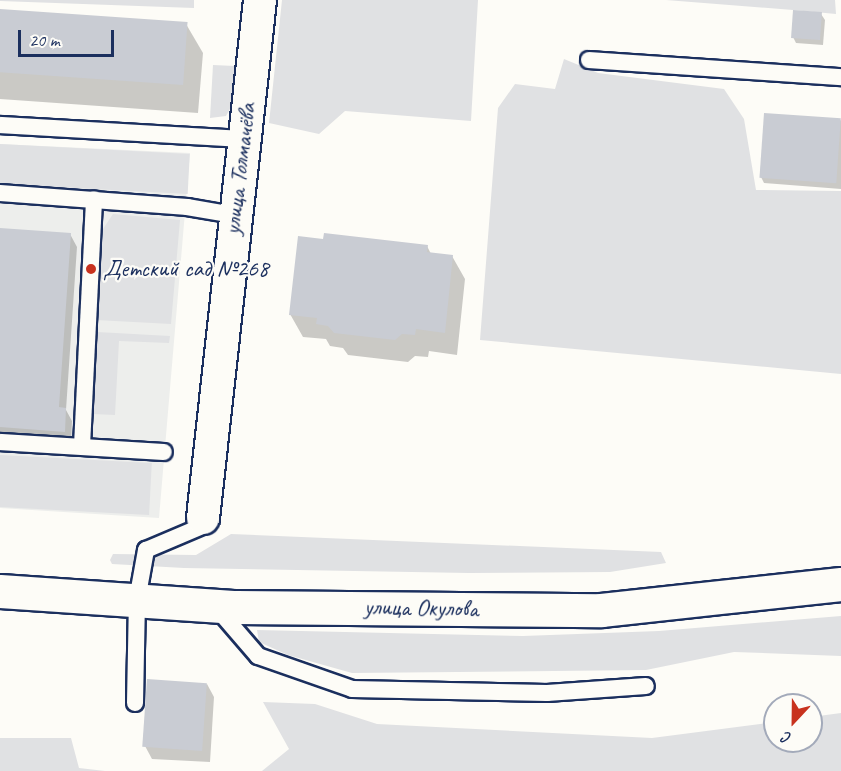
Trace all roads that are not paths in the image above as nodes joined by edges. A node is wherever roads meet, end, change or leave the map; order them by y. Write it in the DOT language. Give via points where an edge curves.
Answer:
graph roads {
  1 [pos="260,0"];
  2 [pos="590,60"];
  3 [pos="841,78"];
  4 [pos="0,125"];
  5 [pos="244,139"];
  6 [pos="0,193"];
  7 [pos="94,199"];
  8 [pos="234,215"];
  9 [pos="0,441"];
  10 [pos="82,446"];
  11 [pos="164,452"];
  12 [pos="203,518"];
  13 [pos="841,584"];
  14 [pos="0,591"];
  15 [pos="137,600"];
  16 [pos="215,605"];
  17 [pos="646,686"];
  18 [pos="135,703"];
  1 -- 5 [label="street, улица Толмачёва"];
  2 -- 3 [label="lane"];
  4 -- 5 [label="lane"];
  5 -- 8 [label="street, улица Толмачёва"];
  6 -- 7 [label="lane"];
  7 -- 8 [label="lane"];
  7 -- 10 [label="lane"];
  8 -- 12 [label="street, улица Толмачёва"];
  9 -- 10 [label="lane"];
  10 -- 11 [label="lane"];
  12 -- 15 [label="lane" via="206,525 146,550"];
  13 -- 16 [label="main road, улица Окулова" via="601,610"];
  14 -- 15 [label="main road, улица Окулова"];
  15 -- 16 [label="main road, улица Окулова"];
  15 -- 18 [label="lane"];
  16 -- 17 [label="lane" via="258,656 352,689 547,693"];
}
